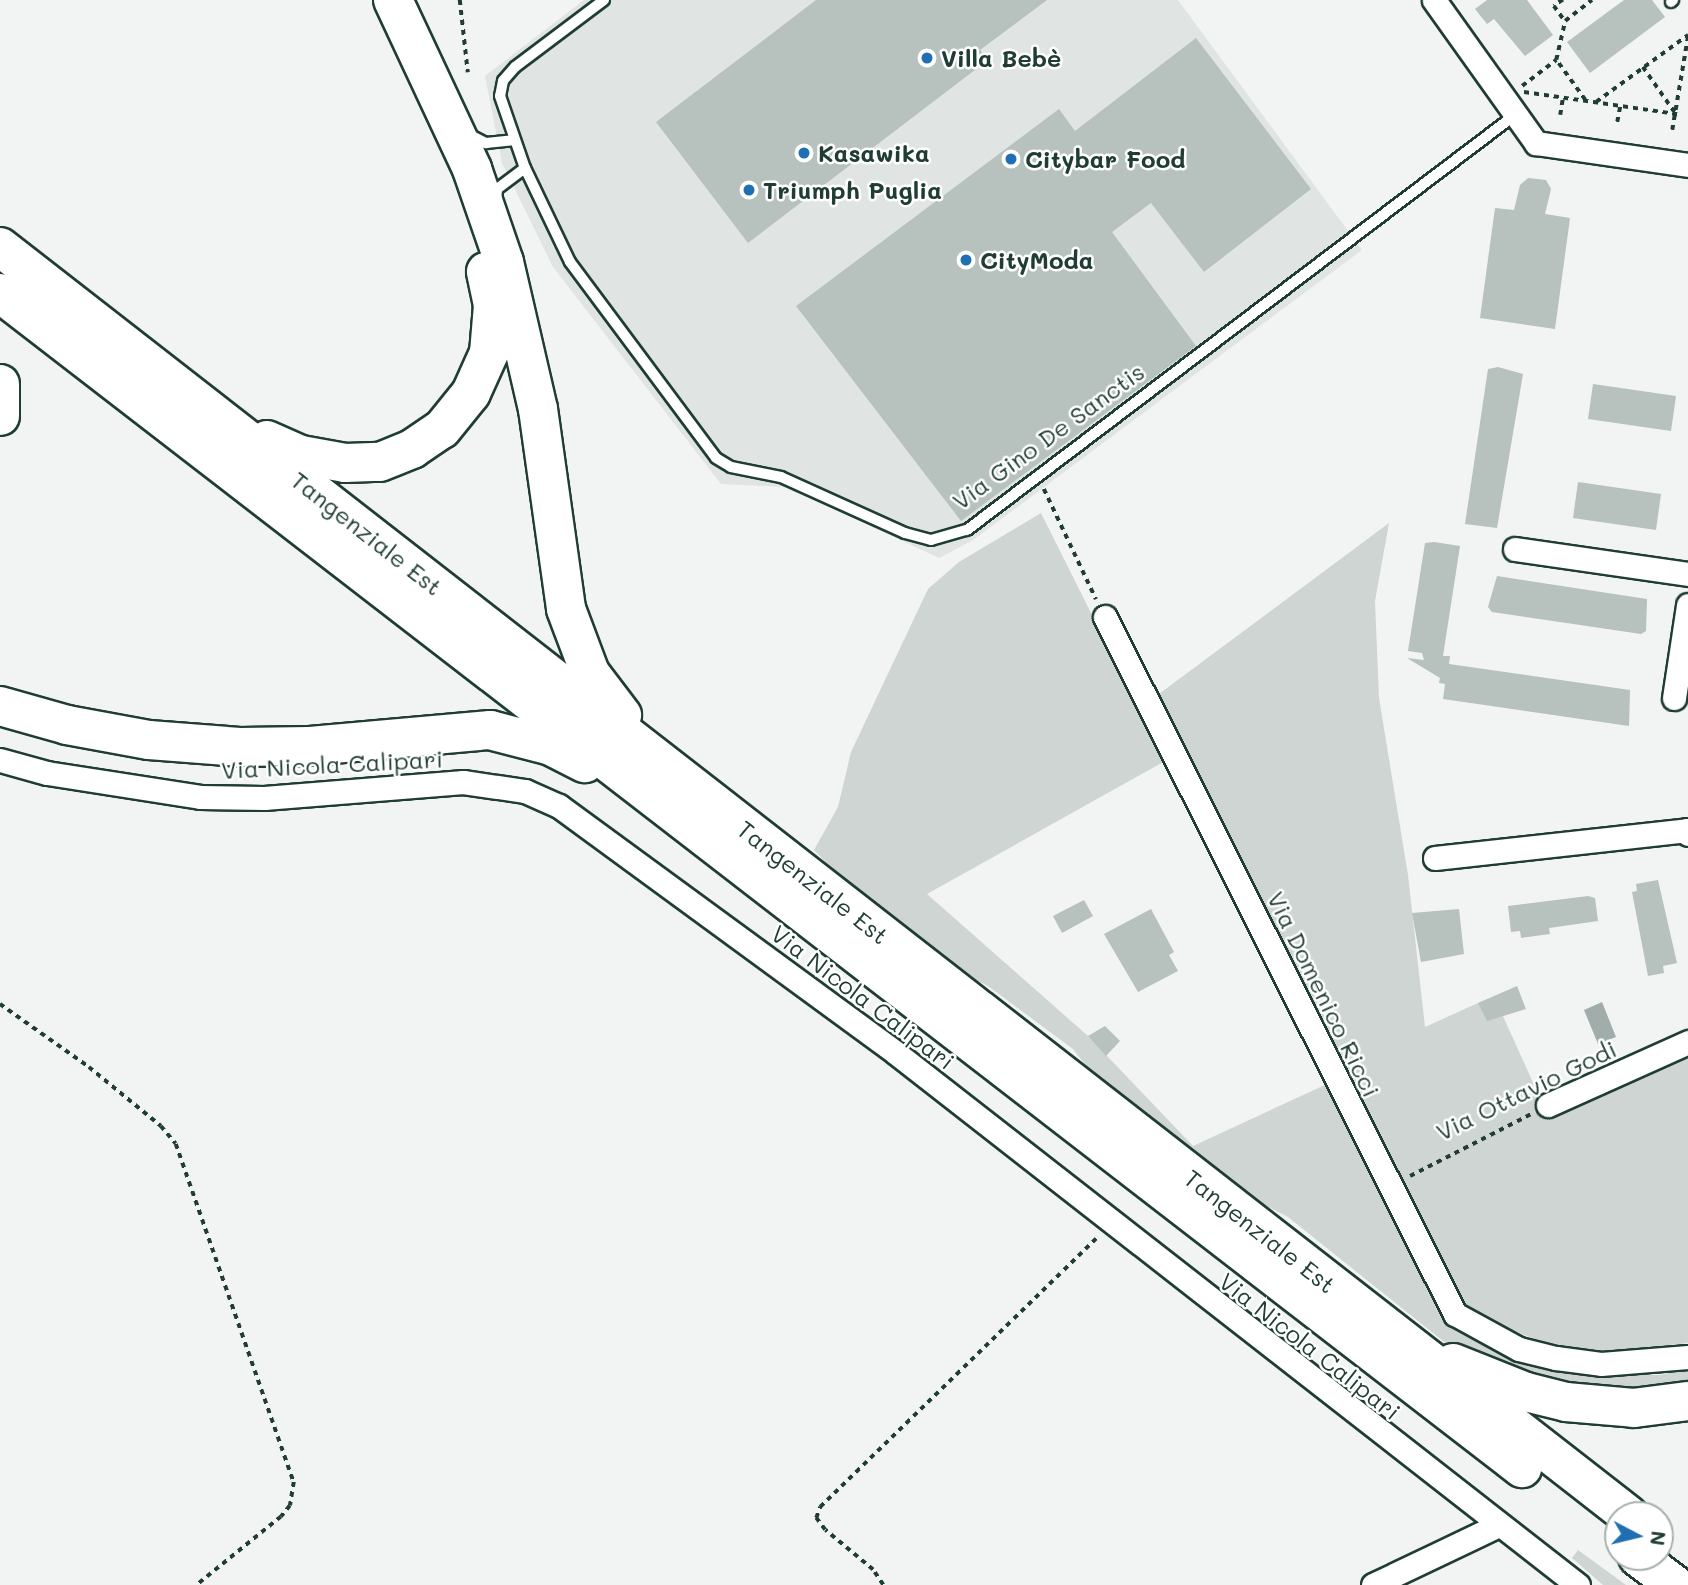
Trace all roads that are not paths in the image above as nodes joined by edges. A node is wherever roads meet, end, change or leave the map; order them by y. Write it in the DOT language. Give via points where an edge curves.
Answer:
graph roads {
  1 [pos="371,0"];
  2 [pos="393,0"];
  3 [pos="604,0"];
  4 [pos="1434,0"];
  5 [pos="429,74"];
  6 [pos="1515,115"];
  7 [pos="513,140"];
  8 [pos="1688,165"];
  9 [pos="524,168"];
  10 [pos="0,247"];
  11 [pos="504,262"];
  12 [pos="0,293"];
  13 [pos="164,374"];
  14 [pos="0,384"];
  15 [pos="0,416"];
  16 [pos="1515,549"];
  17 [pos="1688,574"];
  18 [pos="1688,605"];
  19 [pos="1105,617"];
  20 [pos="1674,698"];
  21 [pos="0,706"];
  22 [pos="0,760"];
  23 [pos="1688,834"];
  24 [pos="1435,858"];
  25 [pos="784,879"];
  26 [pos="1688,1042"];
  27 [pos="1548,1105"];
  28 [pos="1276,1242"];
  29 [pos="1688,1357"];
  30 [pos="1688,1401"];
  31 [pos="1610,1501"];
  32 [pos="1499,1525"];
  33 [pos="1604,1530"];
  34 [pos="1674,1551"];
  35 [pos="1688,1562"];
  36 [pos="1657,1571"];
  37 [pos="1373,1585"];
  38 [pos="1578,1585"];
  39 [pos="1675,1585"];
  1 -- 13 [label="highway" via="439,139 482,251 493,304 489,353 471,393 442,429 412,450 380,462 345,464 302,456 271,443 195,386"];
  2 -- 5 [label="highway"];
  3 -- 7 [label="lane, Via Gino De Sanctis" via="503,81 500,96"];
  4 -- 6 [label="street"];
  5 -- 7 [label="lane" via="445,86 472,138 498,144"];
  5 -- 11 [label="highway" via="472,169"];
  6 -- 8 [label="street" via="1536,143"];
  6 -- 9 [label="lane, Via Gino De Sanctis" via="967,530 931,540 905,533 781,477 744,471 716,458 570,262"];
  7 -- 9 [label="lane, Via Gino De Sanctis"];
  9 -- 11 [label="lane" via="497,189"];
  10 -- 13 [label="highway, Tangenziale Est"];
  11 -- 25 [label="highway" via="538,409 566,609 590,673 622,716 781,845"];
  12 -- 25 [label="highway, Tangenziale Est"];
  13 -- 25 [label="highway, Tangenziale Est"];
  14 -- 15 [label="highway"];
  16 -- 17 [label="street"];
  18 -- 20 [label="street"];
  19 -- 29 [label="street, Via Domenico Ricci" via="1455,1314 1519,1349 1601,1364"];
  21 -- 25 [label="highway" via="67,725 149,740 240,747 310,746 463,731 517,734 608,776 749,882"];
  22 -- 32 [label="street, Via Nicola Calipari" via="47,773 200,797 264,799 463,782 526,791 559,806 896,1053"];
  23 -- 24 [label="street" via="1687,830"];
  25 -- 28 [label="highway, Tangenziale Est"];
  25 -- 33 [label="highway, Tangenziale Est"];
  26 -- 27 [label="street, Via Ottavio Godi"];
  28 -- 30 [label="highway" via="1305,1252 1455,1364 1526,1392 1602,1407"];
  28 -- 31 [label="highway, Tangenziale Est"];
  32 -- 37 [label="street"];
  32 -- 38 [label="street, Via Nicola Calipari"];
  34 -- 35 [label="highway"];
  36 -- 39 [label="highway"];
}
